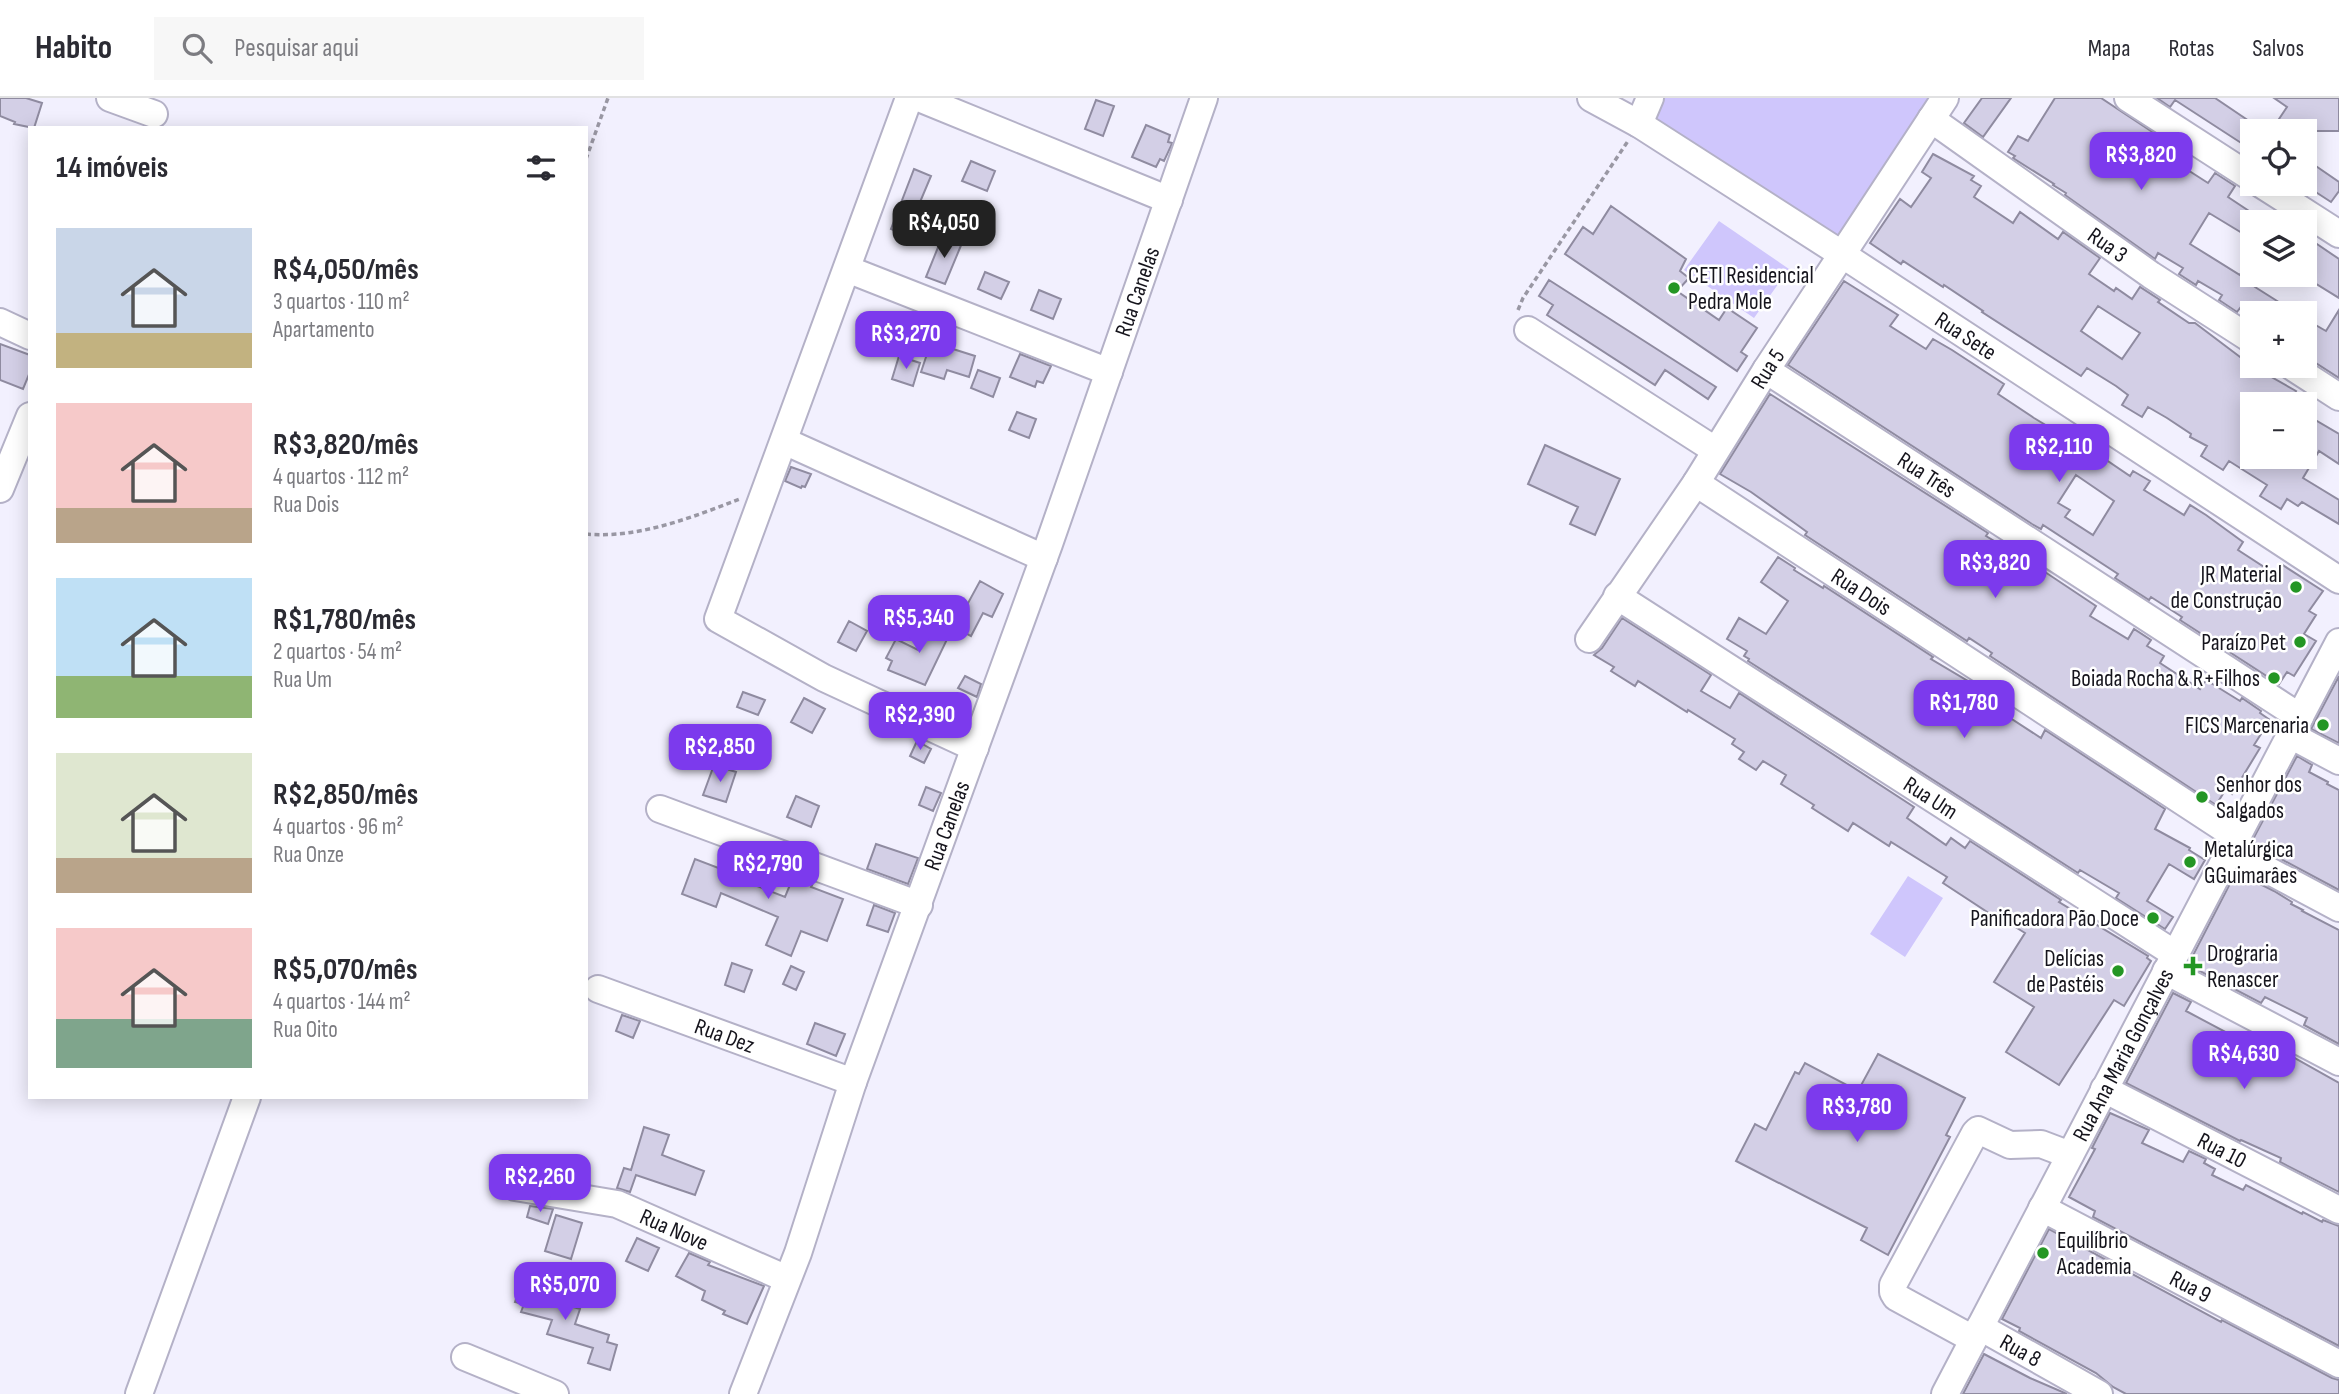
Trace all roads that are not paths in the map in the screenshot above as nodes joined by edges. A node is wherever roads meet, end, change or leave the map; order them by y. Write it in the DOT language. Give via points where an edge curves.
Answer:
graph roads {
  1 [pos="110,98"];
  2 [pos="909,98"];
  3 [pos="919,98"];
  4 [pos="1204,98"];
  5 [pos="1591,98"];
  6 [pos="1650,98"];
  7 [pos="2128,98"];
  8 [pos="1938,108"];
  9 [pos="155,113"];
  10 [pos="1639,124"];
  11 [pos="2240,170"];
  12 [pos="2280,196"];
  13 [pos="1169,200"];
  14 [pos="2339,234"];
  15 [pos="1843,255"];
  16 [pos="846,269"];
  17 [pos="0,322"];
  18 [pos="1528,330"];
  19 [pos="2240,332"];
  20 [pos="28,336"];
  21 [pos="1766,370"];
  22 [pos="1109,372"];
  23 [pos="2310,378"];
  24 [pos="2339,397"];
  25 [pos="28,421"];
  26 [pos="784,441"];
  27 [pos="1715,450"];
  28 [pos="1696,483"];
  29 [pos="0,488"];
  30 [pos="1044,558"];
  31 [pos="2339,580"];
  32 [pos="1617,596"];
  33 [pos="1589,639"];
  34 [pos="2339,642"];
  35 [pos="2295,726"];
  36 [pos="975,748"];
  37 [pos="2339,761"];
  38 [pos="660,809"];
  39 [pos="2234,843"];
  40 [pos="919,905"];
  41 [pos="2339,908"];
  42 [pos="2171,962"];
  43 [pos="598,989"];
  44 [pos="2339,1062"];
  45 [pos="853,1082"];
  46 [pos="2104,1089"];
  47 [pos="246,1099"];
  48 [pos="2070,1155"];
  49 [pos="515,1187"];
  50 [pos="2042,1208"];
  51 [pos="2339,1210"];
  52 [pos="787,1279"];
  53 [pos="1977,1333"];
  54 [pos="465,1357"];
  55 [pos="2339,1364"];
  56 [pos="139,1394"];
  57 [pos="555,1394"];
  58 [pos="743,1394"];
  59 [pos="1945,1394"];
  60 [pos="2099,1394"];
  1 -- 9 [label="street"];
  2 -- 16 [label="street"];
  3 -- 13 [label="street"];
  4 -- 13 [label="street, Rua Canelas"];
  5 -- 10 [label="street, Rua Sete"];
  6 -- 10 [label="street"];
  7 -- 11 [label="street"];
  8 -- 15 [label="street, Rua 5"];
  8 -- 19 [label="street, Rua 3" via="2151,275"];
  10 -- 15 [label="street, Rua Sete"];
  12 -- 14 [label="street"];
  13 -- 22 [label="street, Rua Canelas"];
  15 -- 21 [label="street, Rua 5"];
  15 -- 31 [label="street, Rua Sete"];
  16 -- 22 [label="street"];
  16 -- 26 [label="street"];
  17 -- 20 [label="street"];
  18 -- 27 [label="street"];
  21 -- 27 [label="street, Rua 5"];
  21 -- 35 [label="street, Rua Três"];
  22 -- 30 [label="street, Rua Canelas"];
  23 -- 24 [label="street"];
  25 -- 29 [label="street"];
  26 -- 30 [label="street"];
  26 -- 36 [label="street" via="718,619 824,678"];
  27 -- 28 [label="street, Rua 5"];
  28 -- 32 [label="street, Rua 5"];
  28 -- 39 [label="street, Rua Dois"];
  30 -- 36 [label="street, Rua Canelas"];
  32 -- 33 [label="street, Rua 5"];
  32 -- 42 [label="street, Rua Um"];
  34 -- 35 [label="street, Rua Ana Maria Gonçalves"];
  35 -- 37 [label="street, Rua Três"];
  35 -- 39 [label="street, Rua Ana Maria Gonçalves"];
  36 -- 40 [label="street, Rua Canelas"];
  38 -- 40 [label="street"];
  39 -- 41 [label="street, Rua Dois"];
  39 -- 42 [label="street, Rua Ana Maria Gonçalves"];
  40 -- 45 [label="street, Rua Canelas"];
  42 -- 44 [label="street, Rua Um"];
  42 -- 46 [label="street, Rua Ana Maria Gonçalves"];
  43 -- 45 [label="street, Rua Dez"];
  45 -- 52 [label="street, Rua Canelas"];
  46 -- 48 [label="street, Rua Ana Maria Gonçalves"];
  46 -- 51 [label="street, Rua 10"];
  47 -- 56 [label="street"];
  48 -- 50 [label="street, Rua Ana Maria Gonçalves"];
  48 -- 53 [label="street, Rua 8" via="2041,1144 2010,1145 1978,1130 1893,1285 1896,1297"];
  49 -- 52 [label="street, Rua Nove" via="617,1204"];
  50 -- 53 [label="street, Rua Ana Maria Gonçalves"];
  50 -- 55 [label="street, Rua 9"];
  52 -- 58 [label="street, Rua Canelas"];
  53 -- 59 [label="street, Rua Ana Maria Gonçalves"];
  53 -- 60 [label="street, Rua 8"];
  54 -- 57 [label="street"];
}
